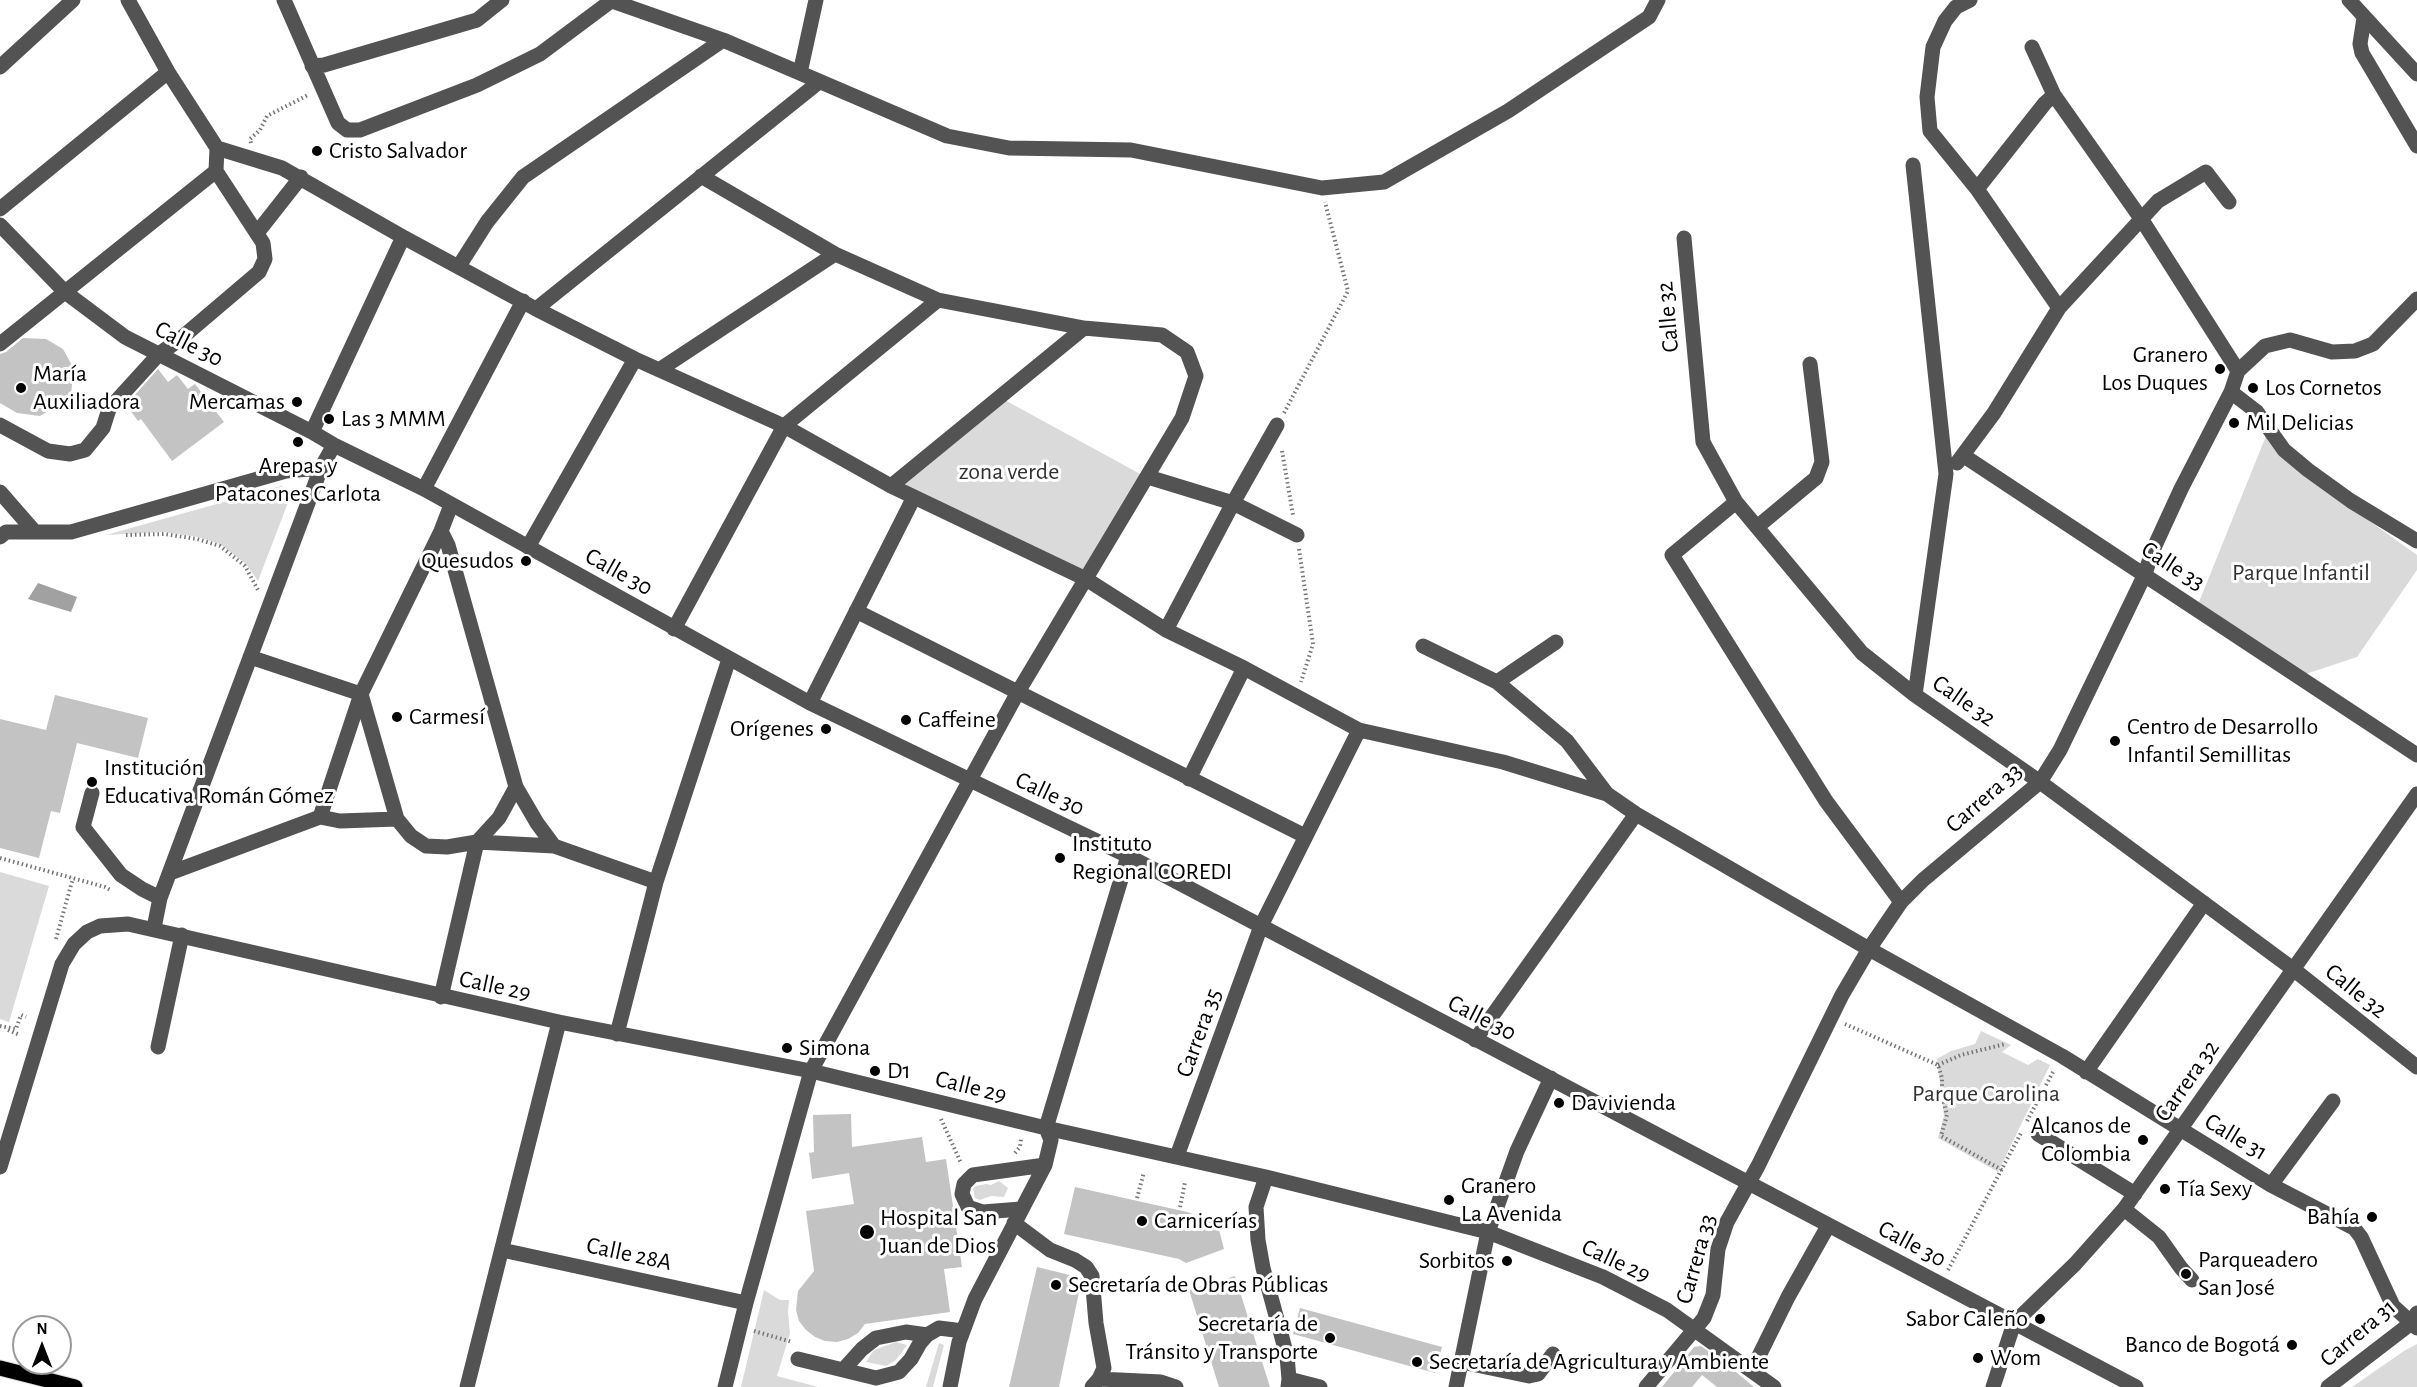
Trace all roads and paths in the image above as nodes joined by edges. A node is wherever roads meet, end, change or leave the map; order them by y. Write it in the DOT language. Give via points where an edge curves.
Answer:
graph roads {
  1 [pos="73,0"];
  2 [pos="128,0"];
  3 [pos="284,0"];
  4 [pos="502,0"];
  5 [pos="610,0"];
  6 [pos="816,0"];
  7 [pos="1658,0"];
  8 [pos="1970,0"];
  9 [pos="2349,0"];
  10 [pos="2364,18"];
  11 [pos="723,40"];
  12 [pos="2032,47"];
  13 [pos="312,66"];
  14 [pos="0,67"];
  15 [pos="168,72"];
  16 [pos="800,73"];
  17 [pos="2417,74"];
  18 [pos="819,82"];
  19 [pos="322,87"];
  20 [pos="2054,95"];
  21 [pos="2417,146"];
  22 [pos="217,148"];
  23 [pos="268,162"];
  24 [pos="1913,165"];
  25 [pos="216,171"];
  26 [pos="701,176"];
  27 [pos="301,177"];
  28 [pos="1322,188"];
  29 [pos="1977,189"];
  30 [pos="2229,202"];
  31 [pos="0,209"];
  32 [pos="2142,220"];
  33 [pos="0,225"];
  34 [pos="256,233"];
  35 [pos="403,237"];
  36 [pos="1684,238"];
  37 [pos="835,254"];
  38 [pos="459,266"];
  39 [pos="65,292"];
  40 [pos="2417,299"];
  41 [pos="938,300"];
  42 [pos="529,305"];
  43 [pos="2059,308"];
  44 [pos="1084,328"];
  45 [pos="0,344"];
  46 [pos="159,354"];
  47 [pos="634,359"];
  48 [pos="1810,364"];
  49 [pos="659,370"];
  50 [pos="2238,371"];
  51 [pos="2231,392"];
  52 [pos="0,425"];
  53 [pos="1277,425"];
  54 [pos="784,426"];
  55 [pos="312,432"];
  56 [pos="334,445"];
  57 [pos="1964,456"];
  58 [pos="321,468"];
  59 [pos="1946,474"];
  60 [pos="1148,477"];
  61 [pos="891,486"];
  62 [pos="424,489"];
  63 [pos="0,492"];
  64 [pos="914,497"];
  65 [pos="1736,502"];
  66 [pos="1233,503"];
  67 [pos="451,505"];
  68 [pos="1757,527"];
  69 [pos="34,531"];
  70 [pos="441,531"];
  71 [pos="1297,535"];
  72 [pos="117,536"];
  73 [pos="0,537"];
  74 [pos="2417,541"];
  75 [pos="528,548"];
  76 [pos="2145,574"];
  77 [pos="1086,579"];
  78 [pos="258,590"];
  79 [pos="856,611"];
  80 [pos="675,629"];
  81 [pos="1166,630"];
  82 [pos="1556,642"];
  83 [pos="1423,646"];
  84 [pos="250,657"];
  85 [pos="729,659"];
  86 [pos="1244,668"];
  87 [pos="1497,682"];
  88 [pos="1018,692"];
  89 [pos="361,694"];
  90 [pos="1915,694"];
  91 [pos="1296,697"];
  92 [pos="810,703"];
  93 [pos="1359,730"];
  94 [pos="2417,754"];
  95 [pos="1189,779"];
  96 [pos="971,781"];
  97 [pos="2040,782"];
  98 [pos="516,787"];
  99 [pos="92,793"];
  100 [pos="1607,794"];
  101 [pos="2417,794"];
  102 [pos="1636,814"];
  103 [pos="320,817"];
  104 [pos="397,819"];
  105 [pos="1305,836"];
  106 [pos="477,842"];
  107 [pos="554,846"];
  108 [pos="1128,856"];
  109 [pos="0,858"];
  110 [pos="170,873"];
  111 [pos="73,878"];
  112 [pos="656,882"];
  113 [pos="120,897"];
  114 [pos="160,898"];
  115 [pos="1901,902"];
  116 [pos="2204,903"];
  117 [pos="1261,926"];
  118 [pos="154,928"];
  119 [pos="182,935"];
  120 [pos="55,943"];
  121 [pos="1869,949"];
  122 [pos="2293,969"];
  123 [pos="441,997"];
  124 [pos="26,1017"];
  125 [pos="1831,1017"];
  126 [pos="559,1022"];
  127 [pos="1,1027"];
  128 [pos="617,1034"];
  129 [pos="20,1035"];
  130 [pos="1475,1040"];
  131 [pos="2009,1043"];
  132 [pos="158,1047"];
  133 [pos="2062,1056"];
  134 [pos="1938,1065"];
  135 [pos="2417,1067"];
  136 [pos="812,1071"];
  137 [pos="2086,1072"];
  138 [pos="1551,1078"];
  139 [pos="2333,1101"];
  140 [pos="941,1118"];
  141 [pos="1046,1128"];
  142 [pos="2181,1130"];
  143 [pos="1018,1134"];
  144 [pos="2038,1134"];
  145 [pos="1012,1155"];
  146 [pos="1177,1156"];
  147 [pos="961,1163"];
  148 [pos="1045,1165"];
  149 [pos="0,1167"];
  150 [pos="2002,1170"];
  151 [pos="1144,1172"];
  152 [pos="1266,1177"];
  153 [pos="1185,1182"];
  154 [pos="1748,1184"];
  155 [pos="2271,1185"];
  156 [pos="2135,1194"];
  157 [pos="1137,1198"];
  158 [pos="1180,1207"];
  159 [pos="2124,1209"];
  160 [pos="1018,1216"];
  161 [pos="1828,1226"];
  162 [pos="1488,1232"];
  163 [pos="502,1250"];
  164 [pos="2192,1280"];
  165 [pos="1940,1285"];
  166 [pos="746,1303"];
  167 [pos="2415,1322"];
  168 [pos="2013,1323"];
  169 [pos="750,1330"];
  170 [pos="1694,1330"];
  171 [pos="963,1331"];
  172 [pos="927,1335"];
  173 [pos="792,1342"];
  174 [pos="1553,1354"];
  175 [pos="798,1359"];
  176 [pos="1462,1362"];
  177 [pos="0,1368"];
  178 [pos="843,1370"];
  179 [pos="1752,1370"];
  180 [pos="1096,1383"];
  181 [pos="1288,1383"];
  182 [pos="75,1387"];
  183 [pos="467,1387"];
  184 [pos="725,1387"];
  185 [pos="950,1387"];
  186 [pos="1176,1387"];
  187 [pos="1320,1387"];
  188 [pos="1456,1387"];
  189 [pos="1646,1387"];
  190 [pos="1774,1387"];
  191 [pos="1993,1387"];
  192 [pos="2136,1387"];
  193 [pos="2328,1387"];
  1 -- 14 [label="street"];
  2 -- 15 [label="street"];
  3 -- 13 [label="street"];
  4 -- 13 [label="street" via="477,20"];
  5 -- 11 [label="street"];
  5 -- 19 [label="street" via="540,54 477,85 360,130 347,130 338,123"];
  6 -- 16 [label="street"];
  7 -- 28 [label="street" via="1649,17 1508,111 1384,182"];
  8 -- 29 [label="street" via="1956,7 1933,47 1927,97 1930,131"];
  9 -- 10 [label="street"];
  10 -- 17 [label="street"];
  10 -- 21 [label="street" via="2362,53"];
  11 -- 16 [label="street"];
  11 -- 38 [label="street" via="524,177 487,222"];
  12 -- 20 [label="street"];
  13 -- 19 [label="street"];
  15 -- 22 [label="street"];
  15 -- 31 [label="street"];
  16 -- 18 [label="street"];
  18 -- 26 [label="street"];
  18 -- 28 [label="street" via="947,136 1009,148 1131,150"];
  19 -- 23 [label="path" via="267,116 260,130 249,139 253,149"];
  20 -- 29 [label="street"];
  20 -- 32 [label="street"];
  22 -- 23 [label="street"];
  22 -- 25 [label="street"];
  23 -- 27 [label="street"];
  24 -- 59 [label="street"];
  25 -- 34 [label="street"];
  25 -- 39 [label="street"];
  26 -- 37 [label="street"];
  26 -- 42 [label="street"];
  27 -- 34 [label="street"];
  27 -- 35 [label="street"];
  28 -- 53 [label="path" via="1348,291"];
  29 -- 43 [label="street"];
  30 -- 32 [label="street" via="2209,173 2204,172 2158,201"];
  32 -- 43 [label="street"];
  32 -- 50 [label="street"];
  33 -- 39 [label="street, Calle 30"];
  34 -- 46 [label="street" via="263,243 265,259 259,272"];
  35 -- 38 [label="street"];
  35 -- 55 [label="street"];
  36 -- 65 [label="street, Calle 32" via="1702,442"];
  37 -- 41 [label="street"];
  37 -- 49 [label="street"];
  38 -- 42 [label="street"];
  39 -- 45 [label="street"];
  39 -- 46 [label="street, Calle 30" via="125,337"];
  40 -- 50 [label="street, Carrera 33" via="2373,344 2355,351 2332,352 2290,340 2265,345"];
  41 -- 44 [label="street"];
  41 -- 54 [label="street"];
  42 -- 47 [label="street"];
  42 -- 62 [label="street"];
  43 -- 57 [label="street"];
  44 -- 60 [label="street" via="1162,335 1187,352 1196,376 1182,418"];
  44 -- 61 [label="street"];
  46 -- 52 [label="street" via="109,409 103,428 85,450 70,454 48,452"];
  46 -- 55 [label="street, Calle 30"];
  47 -- 49 [label="street"];
  47 -- 75 [label="street"];
  48 -- 68 [label="street" via="1822,462 1816,478"];
  49 -- 54 [label="street"];
  50 -- 51 [label="street, Carrera 33"];
  51 -- 74 [label="street" via="2257,412 2284,450 2308,470"];
  51 -- 76 [label="street, Carrera 33" via="2176,500"];
  53 -- 66 [label="street"];
  53 -- 71 [label="path"];
  54 -- 61 [label="street"];
  54 -- 80 [label="street"];
  55 -- 56 [label="street, Calle 30"];
  56 -- 58 [label="street"];
  56 -- 62 [label="street, Calle 30"];
  57 -- 59 [label="street"];
  57 -- 76 [label="street, Calle 33"];
  58 -- 69 [label="street" via="286,471 71,532"];
  58 -- 84 [label="street"];
  59 -- 90 [label="street"];
  60 -- 66 [label="street"];
  60 -- 77 [label="street"];
  61 -- 64 [label="street"];
  62 -- 67 [label="street, Calle 30"];
  63 -- 69 [label="street"];
  64 -- 77 [label="street"];
  64 -- 79 [label="street"];
  65 -- 68 [label="street, Calle 32"];
  65 -- 115 [label="street" via="1672,555 1826,801"];
  66 -- 71 [label="street"];
  66 -- 81 [label="street"];
  67 -- 70 [label="street"];
  67 -- 75 [label="street, Calle 30"];
  68 -- 90 [label="street, Calle 32" via="1862,653"];
  69 -- 73 [label="street" via="6,532"];
  70 -- 89 [label="street"];
  70 -- 98 [label="street"];
  71 -- 91 [label="path" via="1313,644"];
  72 -- 78 [label="path" via="164,534 219,546 245,566"];
  75 -- 80 [label="street, Calle 30"];
  76 -- 94 [label="street, Calle 33"];
  76 -- 97 [label="street, Carrera 33" via="2060,750"];
  77 -- 81 [label="street"];
  77 -- 88 [label="street"];
  79 -- 88 [label="street"];
  79 -- 92 [label="street"];
  80 -- 85 [label="street, Calle 30"];
  81 -- 86 [label="street"];
  82 -- 87 [label="street"];
  83 -- 87 [label="street"];
  84 -- 89 [label="street"];
  84 -- 110 [label="street"];
  85 -- 92 [label="street, Calle 30"];
  85 -- 112 [label="street"];
  86 -- 91 [label="street"];
  86 -- 95 [label="street"];
  87 -- 100 [label="street" via="1567,741"];
  88 -- 95 [label="street"];
  88 -- 96 [label="street"];
  89 -- 103 [label="street"];
  89 -- 104 [label="street"];
  90 -- 97 [label="street, Calle 32"];
  91 -- 93 [label="street"];
  92 -- 96 [label="street, Calle 30"];
  93 -- 100 [label="street" via="1503,762"];
  93 -- 105 [label="street, Carrera 35"];
  95 -- 105 [label="street"];
  96 -- 108 [label="street, Calle 30"];
  96 -- 136 [label="street"];
  97 -- 115 [label="street, Carrera 33"];
  97 -- 116 [label="street, Calle 32"];
  98 -- 106 [label="street" via="499,818"];
  98 -- 107 [label="street"];
  99 -- 114 [label="street" via="84,827 121,875"];
  100 -- 102 [label="street, Calle 31"];
  101 -- 122 [label="street, Carrera 32"];
  102 -- 121 [label="street, Calle 31"];
  102 -- 130 [label="street"];
  103 -- 104 [label="street" via="340,821"];
  103 -- 110 [label="street"];
  104 -- 106 [label="street" via="426,846"];
  105 -- 117 [label="street, Carrera 35"];
  106 -- 107 [label="street"];
  106 -- 123 [label="street"];
  107 -- 112 [label="street"];
  108 -- 117 [label="street, Calle 30"];
  108 -- 141 [label="street"];
  109 -- 111 [label="path"];
  110 -- 114 [label="street"];
  111 -- 113 [label="path" via="105,886"];
  111 -- 120 [label="path"];
  112 -- 128 [label="street"];
  114 -- 118 [label="street"];
  115 -- 121 [label="street, Carrera 33"];
  116 -- 122 [label="street, Calle 32"];
  116 -- 137 [label="street"];
  117 -- 130 [label="street, Calle 30"];
  117 -- 146 [label="street, Carrera 35"];
  118 -- 119 [label="street, Calle 29"];
  118 -- 149 [label="street, Calle 29" via="100,926 74,944 62,964"];
  119 -- 123 [label="street, Calle 29"];
  119 -- 132 [label="street"];
  121 -- 125 [label="street, Carrera 33"];
  121 -- 133 [label="street, Calle 31"];
  122 -- 135 [label="street, Calle 32"];
  122 -- 142 [label="street, Carrera 32"];
  123 -- 126 [label="street, Calle 29"];
  124 -- 127 [label="path" via="21,1016 16,1029"];
  125 -- 134 [label="path"];
  125 -- 154 [label="street, Carrera 33"];
  126 -- 128 [label="street, Calle 29"];
  126 -- 163 [label="street"];
  127 -- 129 [label="path"];
  128 -- 136 [label="street, Calle 29"];
  130 -- 138 [label="street, Calle 30"];
  131 -- 134 [label="path" via="1960,1055"];
  133 -- 137 [label="street, Calle 31"];
  133 -- 150 [label="path"];
  134 -- 150 [label="path" via="1947,1115 1941,1136"];
  136 -- 141 [label="street, Calle 29"];
  136 -- 166 [label="street"];
  137 -- 142 [label="street, Calle 31"];
  138 -- 154 [label="street, Calle 30"];
  138 -- 162 [label="street" via="1517,1151"];
  139 -- 155 [label="street"];
  140 -- 147 [label="path"];
  141 -- 146 [label="street, Calle 29"];
  141 -- 148 [label="street" via="1051,1140"];
  142 -- 155 [label="street, Calle 31"];
  142 -- 156 [label="street, Carrera 32"];
  143 -- 145 [label="path" via="1022,1141"];
  144 -- 156 [label="street"];
  146 -- 152 [label="street, Calle 29"];
  148 -- 160 [label="street"];
  148 -- 160 [label="street" via="973,1175 964,1184 962,1194 968,1208"];
  150 -- 165 [label="path"];
  151 -- 157 [label="path"];
  152 -- 162 [label="street, Calle 29"];
  152 -- 181 [label="street" via="1256,1207 1258,1240 1287,1356"];
  153 -- 158 [label="path"];
  154 -- 161 [label="street, Calle 30"];
  154 -- 170 [label="street, Carrera 33" via="1727,1222 1718,1249 1713,1295 1704,1318"];
  155 -- 167 [label="street, Calle 31" via="2354,1228 2393,1306"];
  156 -- 159 [label="street, Carrera 32"];
  159 -- 164 [label="street" via="2159,1236"];
  159 -- 168 [label="street, Carrera 32"];
  160 -- 171 [label="street"];
  160 -- 180 [label="street" via="1050,1250 1080,1263 1092,1276 1104,1368"];
  161 -- 165 [label="street, Calle 30"];
  161 -- 179 [label="street"];
  162 -- 170 [label="street, Calle 29" via="1603,1277 1667,1310"];
  162 -- 176 [label="street"];
  163 -- 166 [label="street, Calle 28A"];
  163 -- 183 [label="street"];
  165 -- 168 [label="street, Calle 30"];
  166 -- 184 [label="street"];
  167 -- 193 [label="street, Carrera 31"];
  168 -- 191 [label="street, Carrera 32"];
  168 -- 192 [label="street, Calle 30"];
  169 -- 173 [label="path"];
  170 -- 179 [label="street, Calle 29"];
  170 -- 189 [label="street, Carrera 33"];
  171 -- 172 [label="street" via="939,1328"];
  171 -- 185 [label="street"];
  172 -- 178 [label="street" via="906,1332 876,1338"];
  172 -- 178 [label="street" via="899,1372 876,1378"];
  174 -- 176 [label="street" via="1538,1374 1529,1376"];
  175 -- 178 [label="street"];
  176 -- 188 [label="street"];
  177 -- 182 [label="main road"];
  179 -- 190 [label="street, Calle 29"];
  180 -- 186 [label="street" via="1161,1382"];
  181 -- 187 [label="street"];
}
